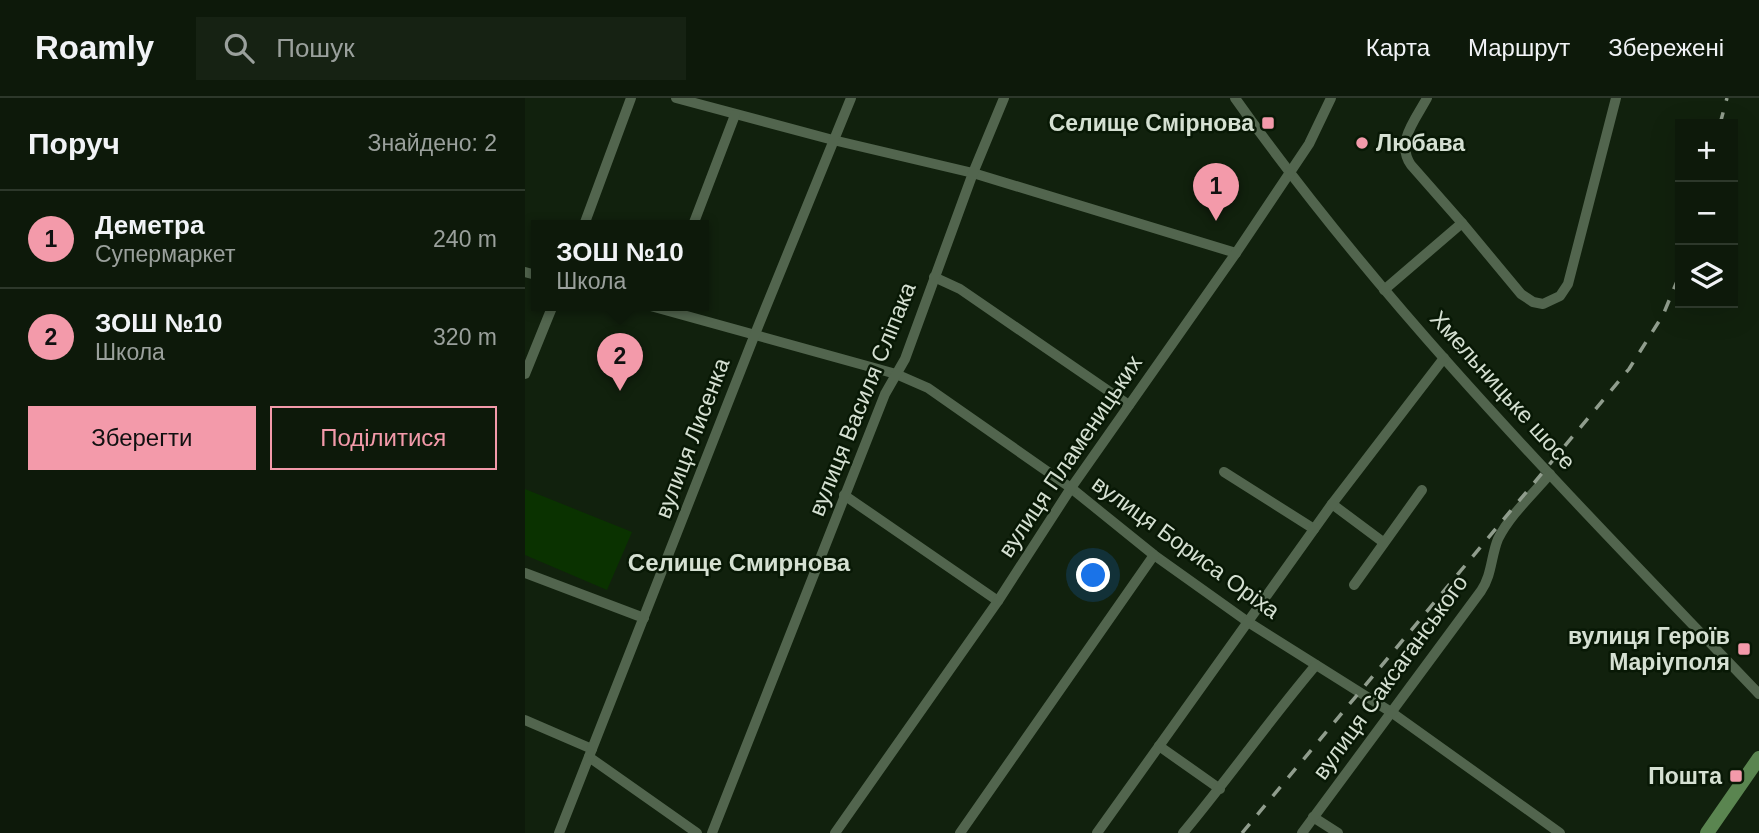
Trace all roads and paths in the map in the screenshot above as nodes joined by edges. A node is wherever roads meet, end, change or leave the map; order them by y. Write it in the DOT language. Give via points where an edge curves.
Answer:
graph roads {
  1 [pos="631,98"];
  2 [pos="677,98"];
  3 [pos="851,98"];
  4 [pos="1004,98"];
  5 [pos="1235,98"];
  6 [pos="1331,98"];
  7 [pos="1427,98"];
  8 [pos="1616,98"];
  9 [pos="735,115"];
  10 [pos="834,140"];
  11 [pos="973,173"];
  12 [pos="1288,173"];
  13 [pos="586,220"];
  14 [pos="695,220"];
  15 [pos="1462,223"];
  16 [pos="1236,253"];
  17 [pos="935,277"];
  18 [pos="1384,290"];
  19 [pos="551,311"];
  20 [pos="675,311"];
  21 [pos="755,334"];
  22 [pos="1444,358"];
  23 [pos="525,374"];
  24 [pos="895,374"];
  25 [pos="1129,405"];
  26 [pos="1224,472"];
  27 [pos="1550,474"];
  28 [pos="1071,488"];
  29 [pos="1422,490"];
  30 [pos="844,495"];
  31 [pos="1332,505"];
  32 [pos="1314,529"];
  33 [pos="1383,542"];
  34 [pos="1154,555"];
  35 [pos="525,573"];
  36 [pos="1354,585"];
  37 [pos="998,601"];
  38 [pos="644,618"];
  39 [pos="1248,622"];
  40 [pos="1316,665"];
  41 [pos="1759,694"];
  42 [pos="1391,712"];
  43 [pos="525,720"];
  44 [pos="1160,746"];
  45 [pos="591,753"];
  46 [pos="1759,758"];
  47 [pos="1220,789"];
  48 [pos="1313,817"];
  49 [pos="559,833"];
  50 [pos="697,833"];
  51 [pos="712,833"];
  52 [pos="835,833"];
  53 [pos="960,833"];
  54 [pos="1097,833"];
  55 [pos="1183,833"];
  56 [pos="1302,833"];
  57 [pos="1338,833"];
  58 [pos="1560,833"];
  59 [pos="1707,833"];
  1 -- 13 [label="street"];
  2 -- 9 [label="street"];
  3 -- 10 [label="street, вулиця Лисенка"];
  4 -- 11 [label="street, вулиця Василя Сліпака"];
  5 -- 12 [label="street, Хмельницьке шосе"];
  6 -- 12 [label="street, вулиця Пламеницьких" via="1309,144"];
  7 -- 15 [label="street" via="1405,138 1405,155"];
  8 -- 15 [label="street" via="1568,284 1560,296 1543,304 1525,298"];
  9 -- 10 [label="street"];
  9 -- 14 [label="street"];
  10 -- 11 [label="street"];
  10 -- 21 [label="street, вулиця Лисенка"];
  11 -- 16 [label="street"];
  11 -- 17 [label="street, вулиця Василя Сліпака"];
  12 -- 16 [label="street, вулиця Пламеницьких"];
  12 -- 18 [label="street, Хмельницьке шосе"];
  15 -- 18 [label="street"];
  16 -- 25 [label="street, вулиця Пламеницьких"];
  17 -- 24 [label="street, вулиця Василя Сліпака" via="905,359"];
  17 -- 25 [label="street" via="960,289"];
  18 -- 22 [label="street, Хмельницьке шосе"];
  19 -- 23 [label="street"];
  20 -- 21 [label="street, вулиця Бориса Оріха"];
  21 -- 24 [label="street, вулиця Бориса Оріха"];
  21 -- 38 [label="street, вулиця Лисенка"];
  22 -- 27 [label="street, Хмельницьке шосе"];
  22 -- 31 [label="street"];
  24 -- 28 [label="street, вулиця Бориса Оріха" via="928,388"];
  24 -- 30 [label="street, вулиця Василя Сліпака"];
  25 -- 28 [label="street, вулиця Пламеницьких"];
  26 -- 32 [label="street"];
  27 -- 41 [label="street, Хмельницьке шосе"];
  27 -- 42 [label="street, вулиця Саксаганського" via="1497,541 1487,583"];
  28 -- 34 [label="street, вулиця Бориса Оріха"];
  28 -- 37 [label="street, вулиця Пламеницьких"];
  29 -- 33 [label="street"];
  30 -- 37 [label="street"];
  30 -- 51 [label="street, вулиця Василя Сліпака"];
  31 -- 32 [label="street"];
  31 -- 33 [label="street"];
  32 -- 39 [label="street"];
  33 -- 36 [label="street"];
  34 -- 39 [label="street, вулиця Бориса Оріха"];
  34 -- 53 [label="street"];
  35 -- 38 [label="street"];
  37 -- 52 [label="street, вулиця Пламеницьких"];
  38 -- 45 [label="street, вулиця Лисенка"];
  39 -- 40 [label="street, вулиця Бориса Оріха"];
  39 -- 44 [label="street"];
  40 -- 42 [label="street, вулиця Бориса Оріха"];
  40 -- 47 [label="street"];
  42 -- 48 [label="street, вулиця Саксаганського"];
  42 -- 58 [label="street"];
  43 -- 45 [label="street"];
  44 -- 47 [label="street"];
  44 -- 54 [label="street"];
  45 -- 49 [label="street, вулиця Лисенка"];
  45 -- 50 [label="street"];
  46 -- 59 [label="main road"];
  47 -- 55 [label="street"];
  48 -- 56 [label="street, вулиця Саксаганського"];
  48 -- 57 [label="street"];
}
